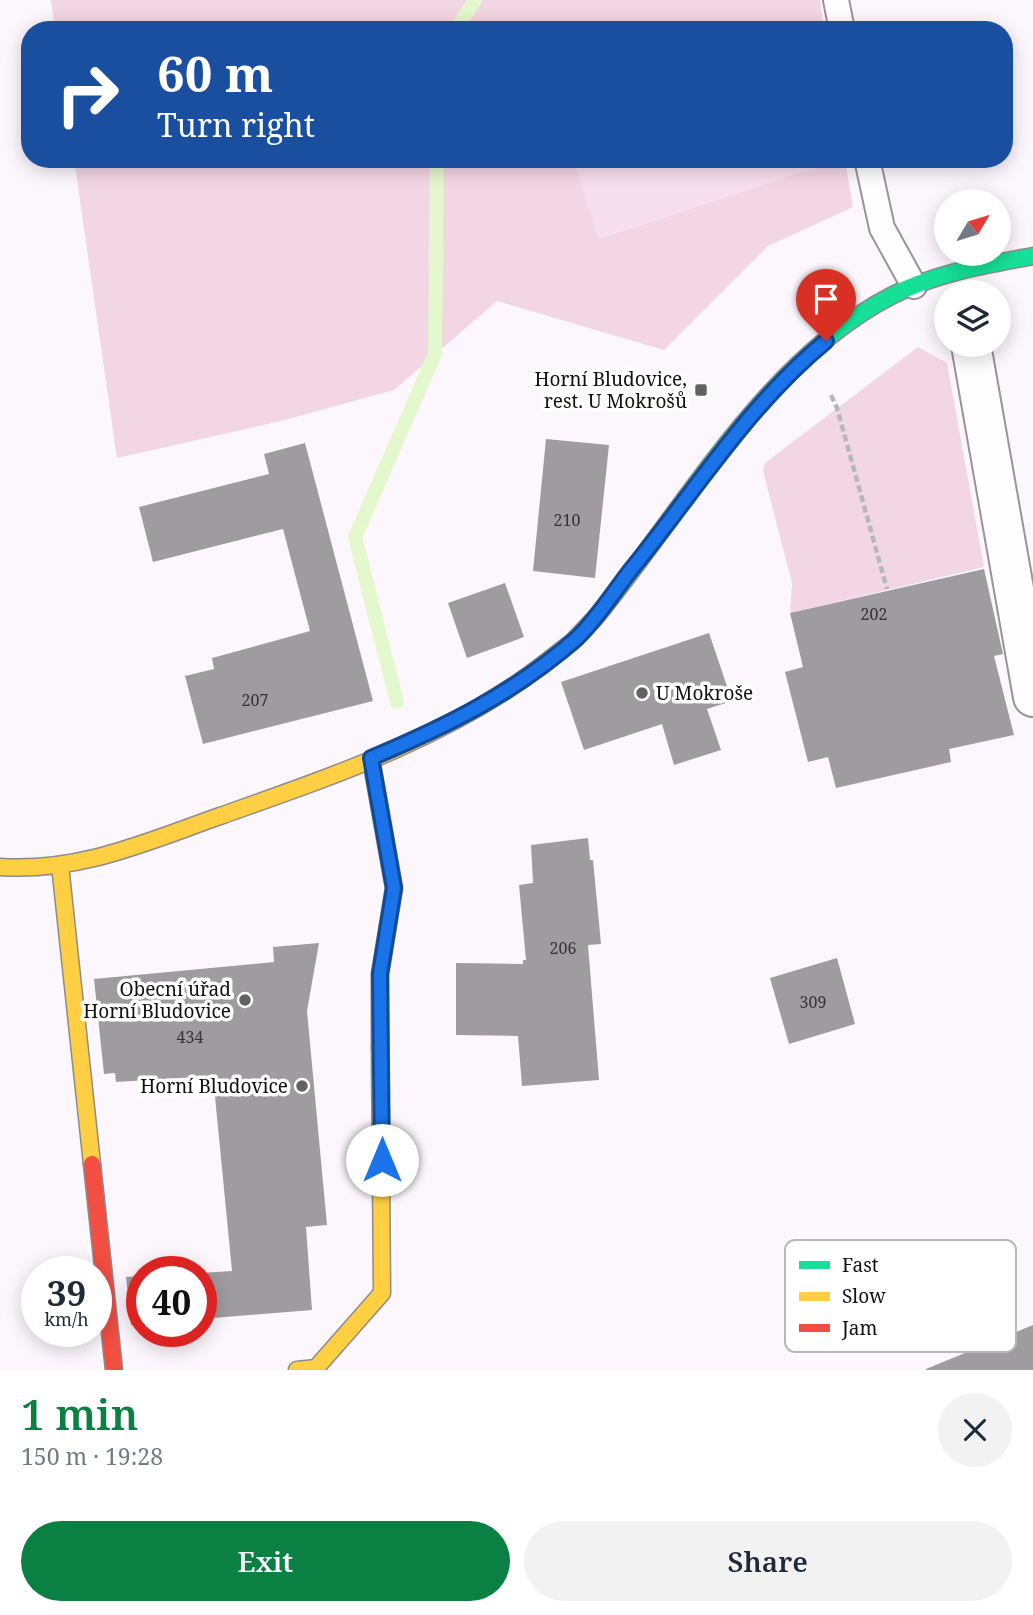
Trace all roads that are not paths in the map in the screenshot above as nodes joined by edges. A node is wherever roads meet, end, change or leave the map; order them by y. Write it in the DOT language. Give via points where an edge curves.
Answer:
graph roads {
  1 [pos="836,0"];
  2 [pos="840,21"];
  3 [pos="869,168"];
  4 [pos="1033,256"];
  5 [pos="966,280"];
  6 [pos="934,284"];
  7 [pos="914,286"];
  8 [pos="973,357"];
  9 [pos="1033,697"];
  10 [pos="371,758"];
  11 [pos="60,865"];
  12 [pos="0,867"];
  13 [pos="114,1370"];
  14 [pos="297,1370"];
  1 -- 2 [label="lane"];
  3 -- 7 [label="lane" via="882,228"];
  4 -- 5 [label="street"];
  6 -- 7 [label="street"];
  7 -- 10 [label="street" via="871,307 811,353 763,401 579,636 487,703"];
  8 -- 9 [label="street"];
  10 -- 11 [label="street" via="286,794 109,854"];
  10 -- 14 [label="street" via="394,888 380,974 382,1293 316,1368"];
  11 -- 12 [label="street"];
  11 -- 13 [label="street"];
}
